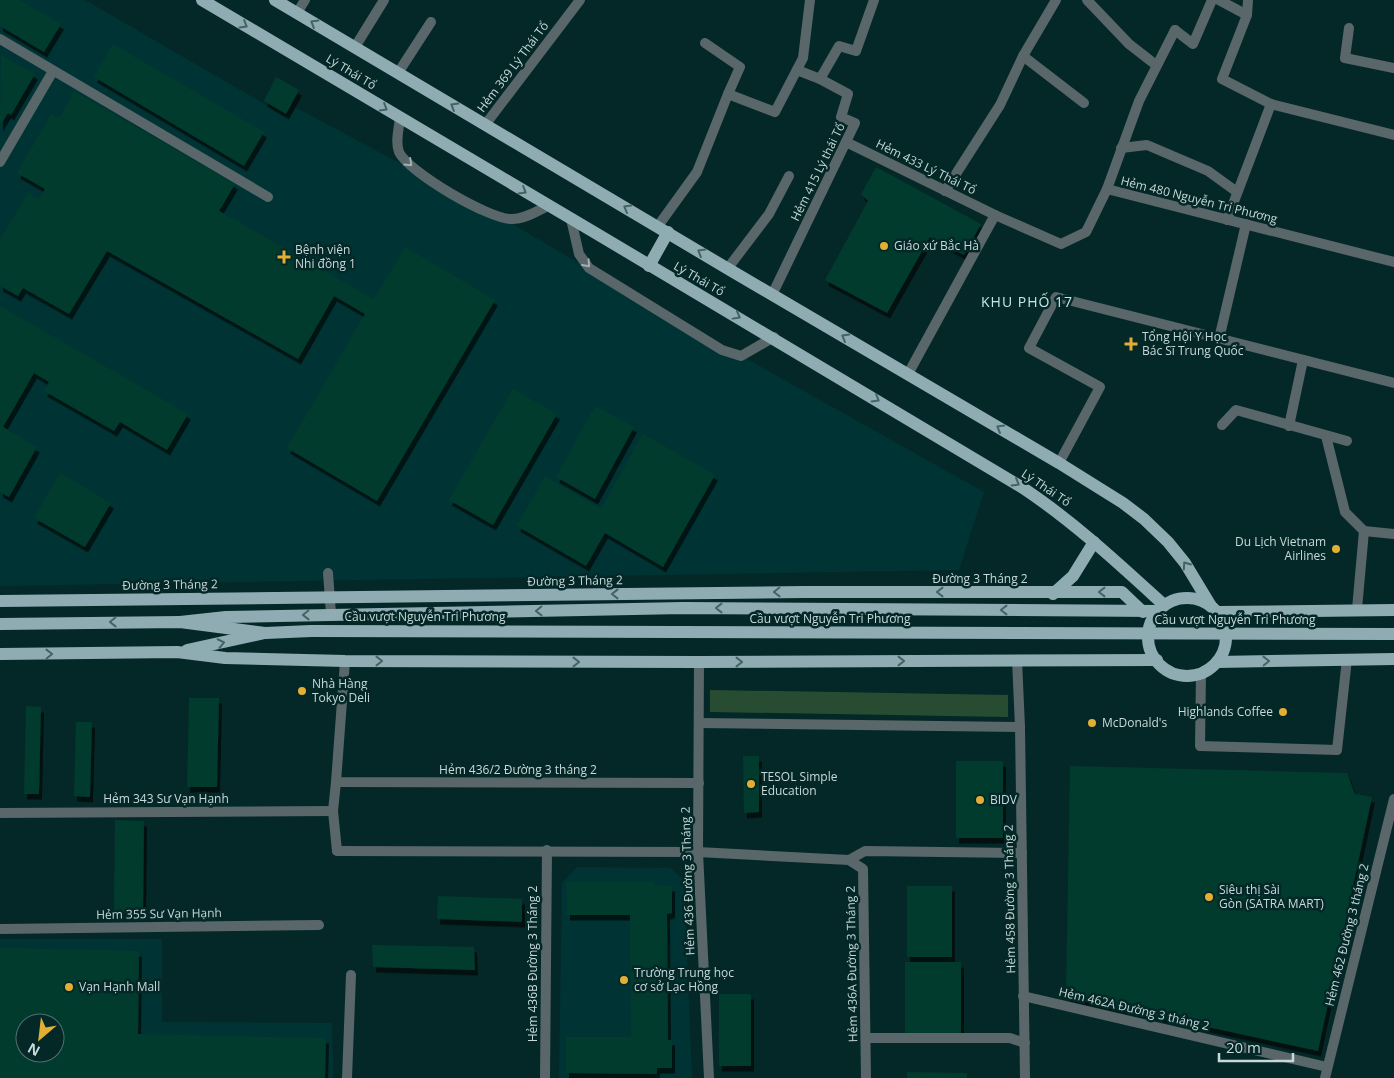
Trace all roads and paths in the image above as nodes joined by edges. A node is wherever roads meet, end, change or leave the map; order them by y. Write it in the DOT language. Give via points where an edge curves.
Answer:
graph roads {
  1 [pos="202,0"];
  2 [pos="275,0"];
  3 [pos="305,0"];
  4 [pos="384,0"];
  5 [pos="580,0"];
  6 [pos="810,0"];
  7 [pos="874,0"];
  8 [pos="1056,0"];
  9 [pos="1087,0"];
  10 [pos="1212,0"];
  11 [pos="1219,0"];
  12 [pos="1248,0"];
  13 [pos="297,13"];
  14 [pos="1247,15"];
  15 [pos="431,22"];
  16 [pos="1349,28"];
  17 [pos="0,39"];
  18 [pos="705,43"];
  19 [pos="355,48"];
  20 [pos="1023,56"];
  21 [pos="1156,65"];
  22 [pos="1394,68"];
  23 [pos="797,70"];
  24 [pos="53,71"];
  25 [pos="398,73"];
  26 [pos="820,79"];
  27 [pos="728,94"];
  28 [pos="1084,103"];
  29 [pos="1271,104"];
  30 [pos="400,118"];
  31 [pos="485,125"];
  32 [pos="1394,135"];
  33 [pos="846,142"];
  34 [pos="1121,148"];
  35 [pos="0,162"];
  36 [pos="789,176"];
  37 [pos="1107,189"];
  38 [pos="945,190"];
  39 [pos="1237,192"];
  40 [pos="268,198"];
  41 [pos="548,206"];
  42 [pos="995,216"];
  43 [pos="571,219"];
  44 [pos="1227,220"];
  45 [pos="1246,224"];
  46 [pos="663,229"];
  47 [pos="1394,262"];
  48 [pos="649,266"];
  49 [pos="728,268"];
  50 [pos="772,295"];
  51 [pos="774,337"];
  52 [pos="1220,339"];
  53 [pos="1303,360"];
  54 [pos="908,374"];
  55 [pos="1394,383"];
  56 [pos="1222,425"];
  57 [pos="1289,426"];
  58 [pos="1326,436"];
  59 [pos="1347,442"];
  60 [pos="1059,462"];
  61 [pos="1364,531"];
  62 [pos="1394,534"];
  63 [pos="1094,542"];
  64 [pos="328,573"];
  65 [pos="804,592"];
  66 [pos="1055,592"];
  67 [pos="574,594"];
  68 [pos="682,594"];
  69 [pos="330,597"];
  70 [pos="132,599"];
  71 [pos="0,601"];
  72 [pos="21,601"];
  73 [pos="683,608"];
  74 [pos="805,608"];
  75 [pos="1161,608"];
  76 [pos="1215,609"];
  77 [pos="1358,609"];
  78 [pos="574,610"];
  79 [pos="1034,610"];
  80 [pos="1394,610"];
  81 [pos="1143,612"];
  82 [pos="331,614"];
  83 [pos="134,621"];
  84 [pos="180,622"];
  85 [pos="23,623"];
  86 [pos="0,624"];
  87 [pos="265,633"];
  88 [pos="1394,634"];
  89 [pos="177,652"];
  90 [pos="0,654"];
  91 [pos="1394,659"];
  92 [pos="1017,660"];
  93 [pos="1157,660"];
  94 [pos="1347,660"];
  95 [pos="345,661"];
  96 [pos="699,662"];
  97 [pos="1217,662"];
  98 [pos="1201,673"];
  99 [pos="699,723"];
  100 [pos="1020,727"];
  101 [pos="336,782"];
  102 [pos="699,783"];
  103 [pos="1394,799"];
  104 [pos="333,811"];
  105 [pos="0,812"];
  106 [pos="546,850"];
  107 [pos="698,852"];
  108 [pos="1022,853"];
  109 [pos="849,860"];
  110 [pos="319,925"];
  111 [pos="0,929"];
  112 [pos="351,975"];
  113 [pos="1023,996"];
  114 [pos="866,1038"];
  115 [pos="1025,1043"];
  116 [pos="1327,1067"];
  117 [pos="347,1078"];
  118 [pos="545,1078"];
  119 [pos="709,1078"];
  120 [pos="866,1078"];
  121 [pos="1025,1078"];
  122 [pos="1325,1078"];
  1 -- 30 [label="main road, Lý Thái Tổ, one-way"];
  2 -- 13 [label="main road, Lý Thái Tổ"];
  3 -- 13 [label="street"];
  4 -- 19 [label="street"];
  5 -- 31 [label="street, Hẻm 369 Lý Thái Tổ"];
  6 -- 23 [label="street" via="802,58"];
  7 -- 26 [label="street" via="856,51 839,46"];
  8 -- 20 [label="street"];
  9 -- 21 [label="street" via="1129,44"];
  10 -- 21 [label="street, Hẻm 480 Nguyễn Tri Phương" via="1193,44 1175,30"];
  11 -- 14 [label="street"];
  12 -- 14 [label="street"];
  19 -- 13 [label="main road, Lý Thái Tổ, one-way"];
  14 -- 29 [label="street" via="1222,79"];
  15 -- 25 [label="street"];
  16 -- 22 [label="street" via="1345,58"];
  17 -- 24 [label="street"];
  18 -- 27 [label="street" via="740,67"];
  19 -- 25 [label="main road, Lý Thái Tổ"];
  20 -- 28 [label="street"];
  20 -- 38 [label="street" via="1000,105"];
  21 -- 34 [label="street, Hẻm 480 Nguyễn Tri Phương"];
  23 -- 26 [label="street"];
  23 -- 27 [label="street" via="775,112"];
  24 -- 35 [label="street"];
  24 -- 40 [label="street"];
  31 -- 25 [label="main road, Lý Thái Tổ, one-way"];
  26 -- 33 [label="street, Hẻm 415 Lý thái Tổ" via="848,94 841,117 855,124"];
  27 -- 46 [label="street" via="697,172"];
  29 -- 32 [label="street"];
  29 -- 39 [label="street"];
  30 -- 41 [label="main road, Lý Thái Tổ, one-way"];
  30 -- 41 [label="street, one-way" via="398,141 404,159 449,192 504,218 521,218"];
  46 -- 31 [label="main road, Lý Thái Tổ, one-way"];
  33 -- 38 [label="street, Hẻm 433 Lý Thái Tổ"];
  33 -- 50 [label="street, Hẻm 415 Lý thái Tổ"];
  34 -- 37 [label="street, Hẻm 480 Nguyễn Tri Phương"];
  34 -- 39 [label="street" via="1147,145 1208,172"];
  36 -- 49 [label="street" via="769,214"];
  37 -- 42 [label="street, Hẻm 433 Lý Thái Tổ" via="1086,232 1061,244"];
  37 -- 44 [label="street, Hẻm 480 Nguyễn Tri Phương"];
  38 -- 42 [label="street, Hẻm 433 Lý Thái Tổ"];
  39 -- 44 [label="street"];
  41 -- 43 [label="main road, Lý Thái Tổ"];
  42 -- 54 [label="street"];
  43 -- 48 [label="main road, Lý Thái Tổ"];
  43 -- 51 [label="street, one-way" via="579,254 589,268 722,350 741,356"];
  44 -- 45 [label="street, Hẻm 480 Nguyễn Tri Phương"];
  45 -- 47 [label="street, Hẻm 480 Nguyễn Tri Phương"];
  45 -- 52 [label="street"];
  46 -- 48 [label="main road"];
  49 -- 46 [label="main road, Lý Thái Tổ, one-way"];
  48 -- 51 [label="main road, Lý Thái Tổ, one-way"];
  49 -- 50 [label="main road, Lý Thái Tổ"];
  54 -- 50 [label="main road, Lý Thái Tổ, one-way"];
  51 -- 63 [label="main road, Lý Thái Tổ, one-way" via="1023,488"];
  52 -- 53 [label="street"];
  52 -- 60 [label="street" via="1056,297 1029,348 1100,387"];
  53 -- 55 [label="street"];
  53 -- 57 [label="street"];
  60 -- 54 [label="main road, Lý Thái Tổ, one-way"];
  56 -- 57 [label="street" via="1236,410"];
  57 -- 58 [label="street"];
  58 -- 59 [label="street"];
  58 -- 61 [label="street" via="1345,512"];
  76 -- 60 [label="main road, Lý Thái Tổ, one-way" via="1185,563 1144,519"];
  61 -- 62 [label="street"];
  61 -- 77 [label="street"];
  63 -- 66 [label="main road" via="1073,576"];
  63 -- 75 [label="main road, Lý Thái Tổ"];
  64 -- 69 [label="street"];
  66 -- 65 [label="main road, Đường 3 Tháng 2, one-way"];
  65 -- 68 [label="main road, Đường 3 Tháng 2, one-way"];
  65 -- 74 [label="main road"];
  66 -- 79 [label="main road"];
  81 -- 66 [label="main road, Đường 3 Tháng 2, one-way" via="1122,592"];
  68 -- 67 [label="main road, Đường 3 Tháng 2, one-way"];
  67 -- 69 [label="main road, Đường 3 Tháng 2"];
  67 -- 78 [label="main road"];
  68 -- 73 [label="main road"];
  69 -- 70 [label="main road, Đường 3 Tháng 2"];
  69 -- 82 [label="street"];
  70 -- 72 [label="main road, Đường 3 Tháng 2"];
  70 -- 83 [label="main road"];
  71 -- 72 [label="main road, Đường 3 Tháng 2"];
  72 -- 85 [label="main road"];
  74 -- 73 [label="main road, one-way"];
  73 -- 78 [label="main road"];
  79 -- 74 [label="main road, one-way"];
  75 -- 76 [label="main road" via="1188,598 1200,600"];
  75 -- 81 [label="main road"];
  75 -- 93 [label="main road" via="1153,619 1148,636"];
  76 -- 77 [label="main road"];
  76 -- 97 [label="main road" via="1223,620 1226,637"];
  77 -- 80 [label="main road"];
  78 -- 82 [label="main road, one-way"];
  79 -- 81 [label="main road"];
  82 -- 84 [label="main road, one-way" via="226,617"];
  83 -- 84 [label="main road"];
  83 -- 85 [label="main road, one-way"];
  84 -- 87 [label="main road"];
  85 -- 86 [label="main road"];
  87 -- 88 [label="main road, Cầu vượt Nguyễn Tri Phương, bridge"];
  89 -- 87 [label="main road, one-way"];
  90 -- 89 [label="main road, one-way"];
  89 -- 95 [label="main road" via="225,658"];
  91 -- 94 [label="main road"];
  92 -- 93 [label="main road"];
  96 -- 92 [label="main road, one-way"];
  92 -- 100 [label="street, Hẻm 458 Đường 3 Tháng 2"];
  93 -- 98 [label="main road" via="1177,674"];
  97 -- 94 [label="main road, one-way"];
  94 -- 98 [label="street" via="1337,750 1200,746"];
  95 -- 96 [label="main road, one-way"];
  95 -- 101 [label="street"];
  96 -- 99 [label="street, Hẻm 436 Đường 3 Tháng 2"];
  97 -- 98 [label="main road"];
  99 -- 100 [label="street"];
  99 -- 102 [label="street, Hẻm 436 Đường 3 Tháng 2"];
  100 -- 108 [label="street, Hẻm 458 Đường 3 Tháng 2"];
  101 -- 102 [label="street, Hẻm 436/2 Đường 3 tháng 2"];
  101 -- 104 [label="street"];
  102 -- 107 [label="street, Hẻm 436 Đường 3 Tháng 2"];
  103 -- 116 [label="street, Hẻm 462 Đường 3 tháng 2"];
  104 -- 105 [label="street, Hẻm 343 Sư Vạn Hạnh"];
  104 -- 106 [label="street" via="337,852"];
  106 -- 107 [label="street"];
  106 -- 118 [label="street, Hẻm 436B Đường 3 Tháng 2"];
  107 -- 109 [label="street"];
  107 -- 119 [label="street, Hẻm 436 Đường 3 Tháng 2"];
  108 -- 109 [label="street" via="865,851"];
  108 -- 113 [label="street, Hẻm 458 Đường 3 Tháng 2"];
  109 -- 114 [label="street, Hẻm 436A Đường 3 Tháng 2" via="864,869"];
  110 -- 111 [label="street, Hẻm 355 Sư Vạn Hạnh"];
  112 -- 117 [label="street"];
  113 -- 115 [label="street, Hẻm 458 Đường 3 Tháng 2"];
  113 -- 116 [label="street, Hẻm 462A Đường 3 tháng 2"];
  114 -- 115 [label="street" via="1010,1038"];
  114 -- 120 [label="street, Hẻm 436A Đường 3 Tháng 2"];
  115 -- 121 [label="street, Hẻm 458 Đường 3 Tháng 2"];
  116 -- 122 [label="street, Hẻm 462 Đường 3 tháng 2"];
}
